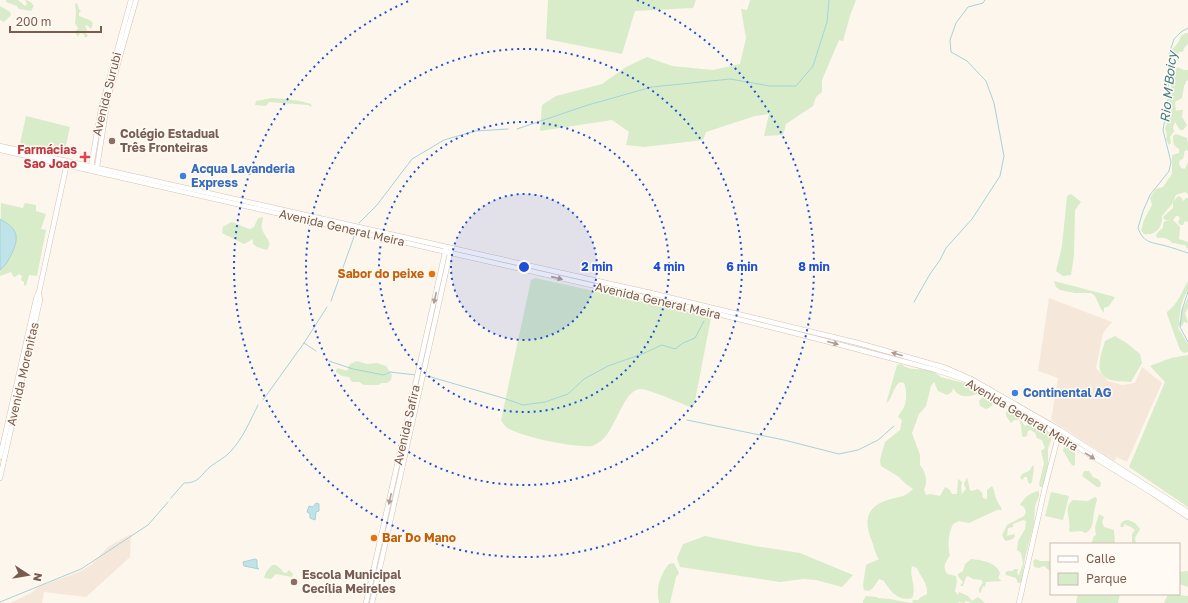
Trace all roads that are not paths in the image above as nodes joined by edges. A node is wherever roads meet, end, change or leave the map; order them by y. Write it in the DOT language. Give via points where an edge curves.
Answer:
graph roads {
  1 [pos="132,0"];
  2 [pos="136,0"];
  3 [pos="0,146"];
  4 [pos="0,150"];
  5 [pos="67,163"];
  6 [pos="91,166"];
  7 [pos="97,167"];
  8 [pos="93,171"];
  9 [pos="448,249"];
  10 [pos="39,292"];
  11 [pos="790,329"];
  12 [pos="858,343"];
  13 [pos="857,349"];
  14 [pos="420,379"];
  15 [pos="1024,412"];
  16 [pos="1060,430"];
  17 [pos="1058,436"];
  18 [pos="0,457"];
  19 [pos="1115,464"];
  20 [pos="1112,470"];
  21 [pos="0,478"];
  22 [pos="1188,512"];
  23 [pos="1188,517"];
  24 [pos="366,603"];
  25 [pos="372,603"];
  26 [pos="1018,603"];
  1 -- 6 [label="main road, Avenida Surubi" via="101,108"];
  2 -- 7 [label="main road, Avenida Surubi" via="108,98"];
  3 -- 5 [label="main road, Avenida General Meira"];
  4 -- 5 [label="main road, Avenida General Meira"];
  5 -- 6 [label="main road, Avenida General Meira"];
  5 -- 8 [label="main road, Avenida General Meira"];
  5 -- 10 [label="main road, Avenida Morenitas"];
  6 -- 7 [label="main road, Avenida General Meira"];
  6 -- 8 [label="main road"];
  7 -- 8 [label="main road"];
  7 -- 9 [label="main road, Avenida General Meira"];
  8 -- 9 [label="main road, Avenida General Meira"];
  9 -- 11 [label="main road, Avenida General Meira"];
  9 -- 14 [label="main road, Avenida Safira"];
  10 -- 18 [label="main road, Avenida Morenitas"];
  10 -- 21 [label="main road, Avenida Morenitas" via="40,300"];
  11 -- 12 [label="main road, Avenida General Meira"];
  11 -- 13 [label="main road, Avenida General Meira, one-way"];
  12 -- 13 [label="main road"];
  15 -- 12 [label="main road, Avenida General Meira, one-way" via="971,379 946,368"];
  13 -- 15 [label="main road, Avenida General Meira" via="966,380"];
  14 -- 24 [label="main road, Avenida Safira, one-way"];
  14 -- 25 [label="main road, Avenida Safira"];
  15 -- 16 [label="main road, Avenida General Meira"];
  15 -- 17 [label="main road, Avenida General Meira"];
  16 -- 17 [label="main road"];
  16 -- 19 [label="main road, Avenida General Meira"];
  17 -- 20 [label="main road, Avenida General Meira, one-way"];
  17 -- 26 [label="main road"];
  19 -- 20 [label="main road"];
  19 -- 22 [label="main road, Avenida General Meira"];
  20 -- 23 [label="main road, Avenida General Meira"];
}
